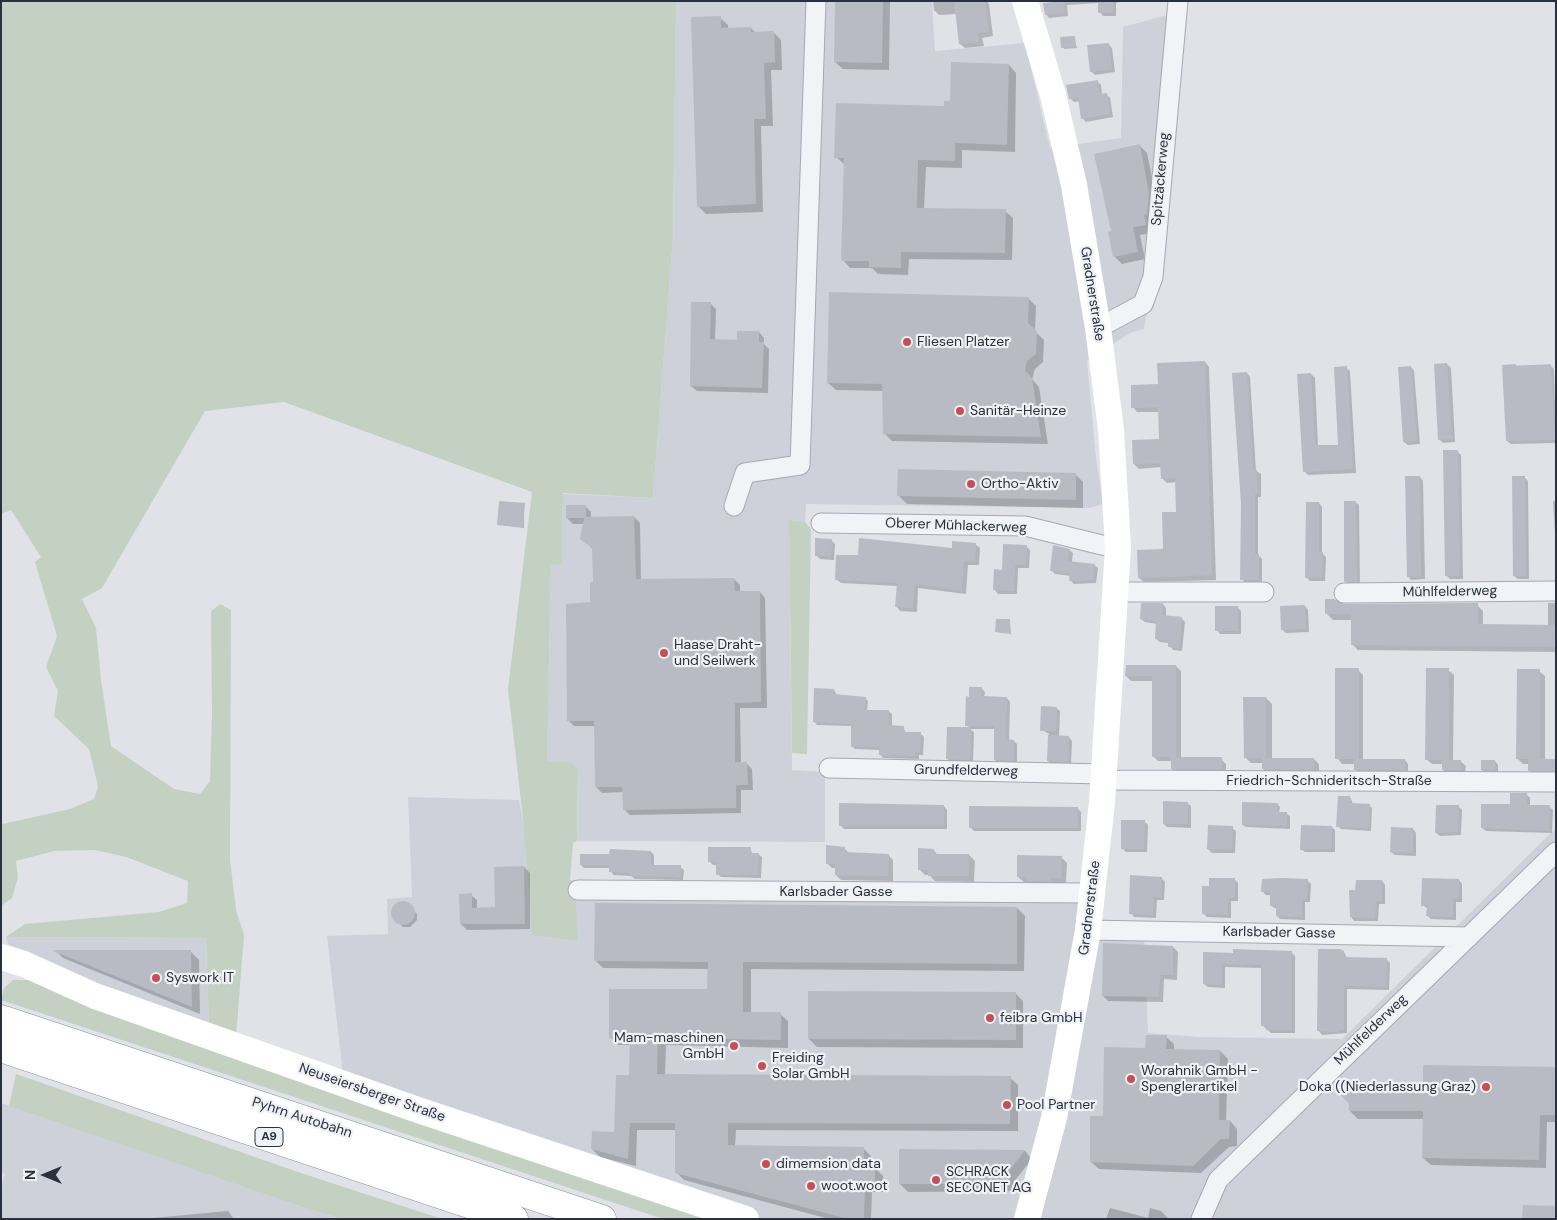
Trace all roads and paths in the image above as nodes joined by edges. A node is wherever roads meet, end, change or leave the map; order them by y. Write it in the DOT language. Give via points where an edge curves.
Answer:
graph roads {
  1 [pos="816,1"];
  2 [pos="1025,1"];
  3 [pos="1178,1"];
  4 [pos="1098,328"];
  5 [pos="734,506"];
  6 [pos="821,523"];
  7 [pos="1118,547"];
  8 [pos="1556,591"];
  9 [pos="1116,592"];
  10 [pos="1264,592"];
  11 [pos="1344,593"];
  12 [pos="829,768"];
  13 [pos="1103,777"];
  14 [pos="1556,782"];
  15 [pos="1556,852"];
  16 [pos="578,890"];
  17 [pos="1093,893"];
  18 [pos="1088,930"];
  19 [pos="1469,937"];
  20 [pos="1,958"];
  21 [pos="12,1022"];
  22 [pos="13,1052"];
  23 [pos="514,1219"];
  24 [pos="602,1219"];
  25 [pos="746,1219"];
  26 [pos="1028,1219"];
  27 [pos="1201,1219"];
  1 -- 5 [label="street" via="800,465 745,473"];
  2 -- 4 [label="main road, Gradnerstraße" via="1074,185"];
  3 -- 4 [label="street, Spitzäckerweg" via="1153,277 1143,304"];
  4 -- 7 [label="main road, Gradnerstraße" via="1113,455"];
  6 -- 7 [label="street, Oberer Mühlackerweg" via="1025,526"];
  7 -- 9 [label="main road, Gradnerstraße"];
  8 -- 11 [label="street, Mühlfelderweg"];
  9 -- 10 [label="street"];
  9 -- 13 [label="main road, Gradnerstraße"];
  12 -- 13 [label="street, Grundfelderweg"];
  13 -- 14 [label="street, Friedrich-Schnideritsch-Straße"];
  13 -- 17 [label="main road, Gradnerstraße"];
  15 -- 19 [label="street, Mühlfelderweg"];
  16 -- 17 [label="street, Karlsbader Gasse"];
  17 -- 18 [label="main road, Gradnerstraße"];
  18 -- 19 [label="street, Karlsbader Gasse"];
  18 -- 26 [label="main road, Gradnerstraße" via="1054,1118"];
  19 -- 27 [label="street, Mühlfelderweg" via="1218,1180"];
  20 -- 25 [label="main road, Neuseiersberger Straße" via="24,964 95,996 415,1109"];
  21 -- 24 [label="highway, Pyhrn Autobahn / A9"];
  22 -- 23 [label="highway, Pyhrn Autobahn / A9"];
}
